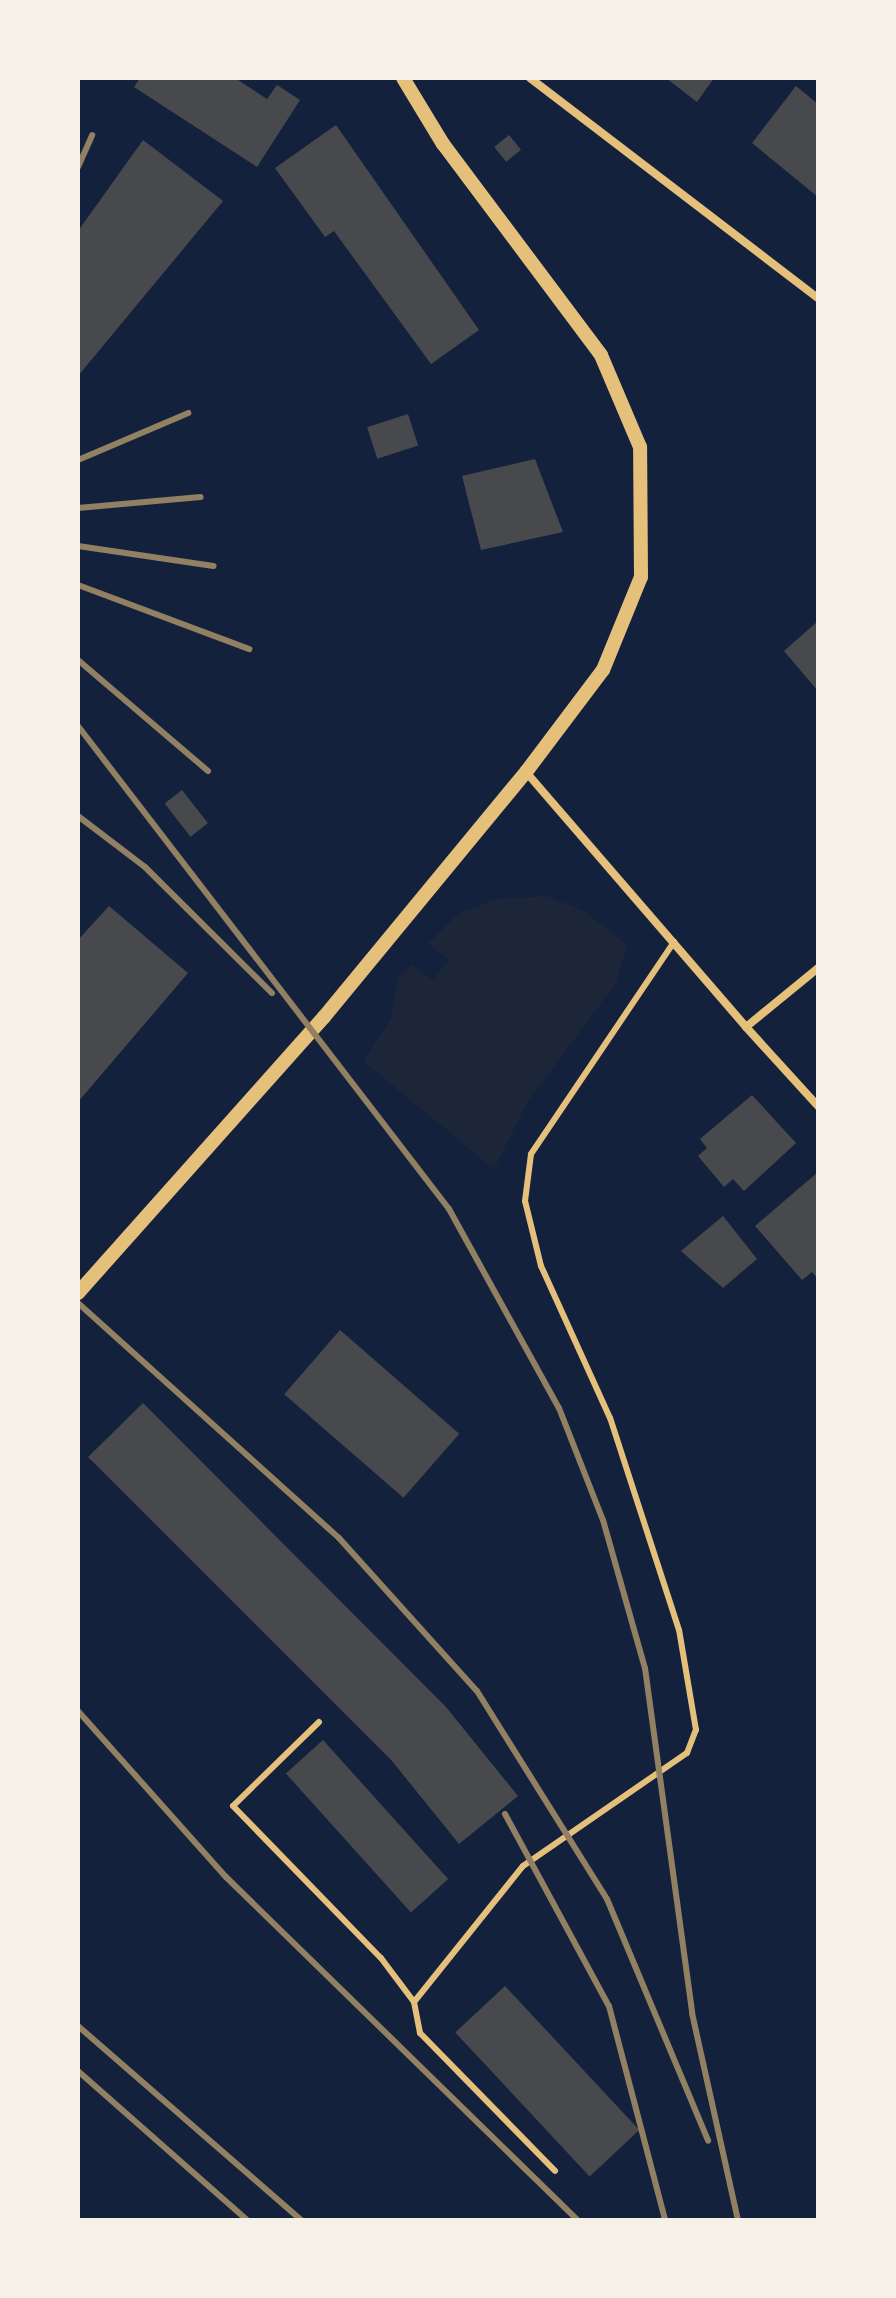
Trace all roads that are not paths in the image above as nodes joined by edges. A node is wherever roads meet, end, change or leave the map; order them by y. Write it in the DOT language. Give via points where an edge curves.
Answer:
graph roads {
  1 [pos="403,78"];
  2 [pos="530,78"];
  3 [pos="818,298"];
  4 [pos="526,772"];
  5 [pos="674,942"];
  6 [pos="818,968"];
  7 [pos="746,1027"];
  8 [pos="818,1106"];
  9 [pos="78,1293"];
  10 [pos="319,1722"];
  11 [pos="414,2002"];
  12 [pos="555,2171"];
  1 -- 4 [label="street" via="443,144 601,355 640,447 646,542 629,614 603,670"];
  2 -- 3 [label="street"];
  4 -- 5 [label="street"];
  4 -- 9 [label="street" via="324,1017"];
  5 -- 7 [label="street"];
  5 -- 11 [label="lane" via="531,1154 525,1201 541,1266 610,1418 679,1630 696,1730 687,1753 523,1866"];
  6 -- 7 [label="street"];
  7 -- 8 [label="street"];
  10 -- 11 [label="lane" via="233,1806"];
  11 -- 12 [label="lane" via="420,2033"];
}
